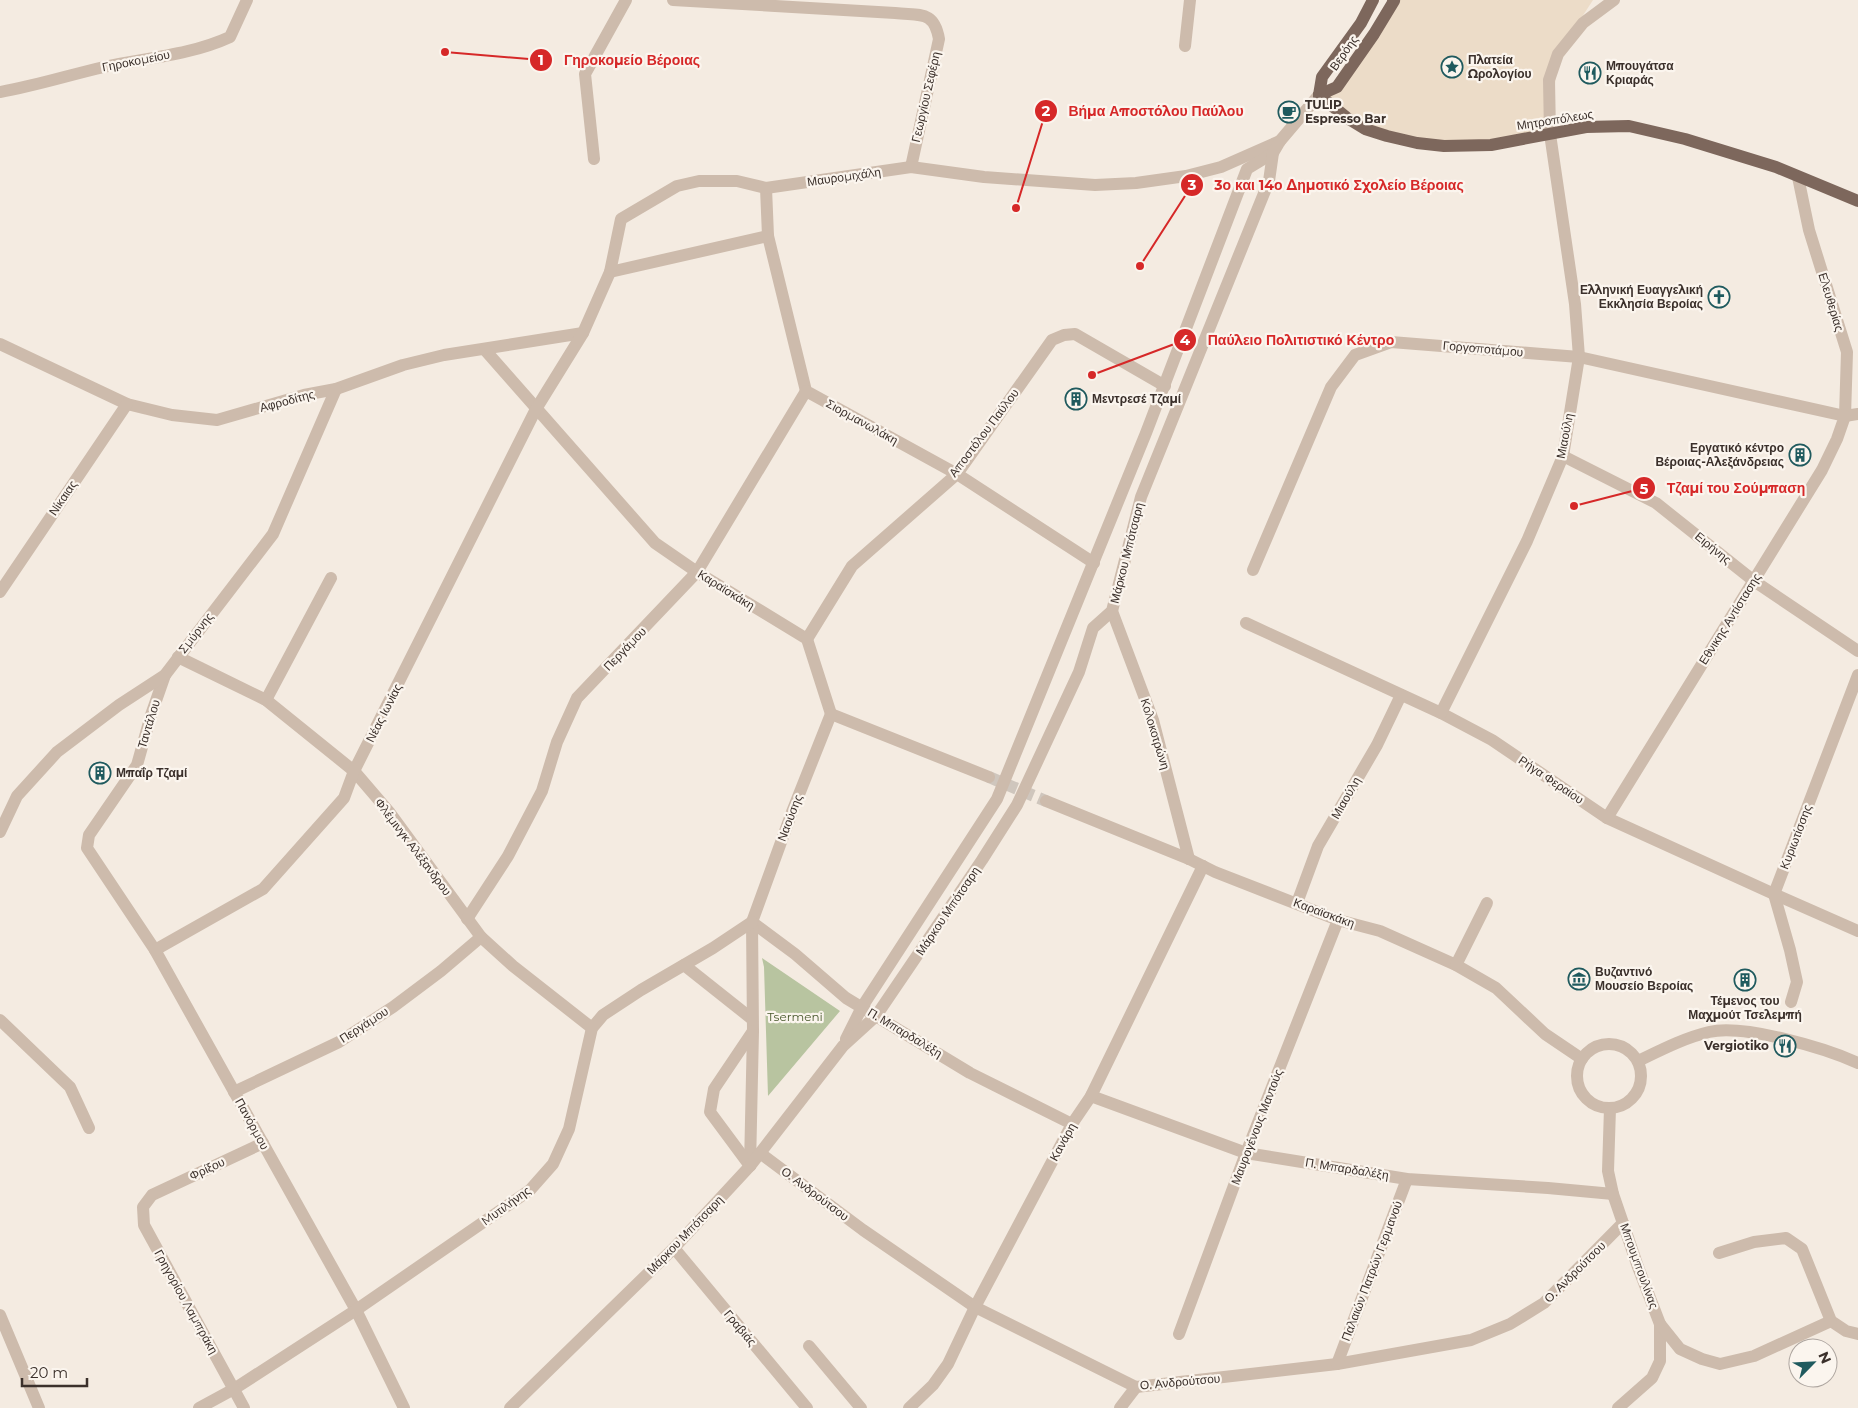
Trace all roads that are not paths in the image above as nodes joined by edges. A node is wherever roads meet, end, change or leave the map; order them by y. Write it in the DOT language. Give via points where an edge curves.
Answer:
graph roads {
  1 [pos="247,0"];
  2 [pos="626,0"];
  3 [pos="673,0"];
  4 [pos="1190,0"];
  5 [pos="1373,0"];
  6 [pos="1394,0"];
  7 [pos="1614,0"];
  8 [pos="1185,46"];
  9 [pos="0,92"];
  10 [pos="1319,95"];
  11 [pos="1550,134"];
  12 [pos="1280,141"];
  13 [pos="1273,153"];
  14 [pos="594,159"];
  15 [pos="911,167"];
  16 [pos="1798,177"];
  17 [pos="766,188"];
  18 [pos="1858,201"];
  19 [pos="768,236"];
  20 [pos="610,272"];
  21 [pos="583,333"];
  22 [pos="0,344"];
  23 [pos="485,350"];
  24 [pos="1579,357"];
  25 [pos="1165,386"];
  26 [pos="336,388"];
  27 [pos="806,391"];
  28 [pos="127,404"];
  29 [pos="536,409"];
  30 [pos="1858,414"];
  31 [pos="1845,416"];
  32 [pos="1563,456"];
  33 [pos="957,474"];
  34 [pos="1094,563"];
  35 [pos="1253,570"];
  36 [pos="697,572"];
  37 [pos="331,578"];
  38 [pos="1754,581"];
  39 [pos="0,592"];
  40 [pos="1112,612"];
  41 [pos="1246,623"];
  42 [pos="807,639"];
  43 [pos="1858,651"];
  44 [pos="178,657"];
  45 [pos="165,675"];
  46 [pos="1858,676"];
  47 [pos="1401,696"];
  48 [pos="266,700"];
  49 [pos="1441,713"];
  50 [pos="831,714"];
  51 [pos="354,771"];
  52 [pos="989,777"];
  53 [pos="1046,800"];
  54 [pos="1607,818"];
  55 [pos="0,832"];
  56 [pos="88,848"];
  57 [pos="1189,859"];
  58 [pos="1203,866"];
  59 [pos="1774,894"];
  60 [pos="1296,903"];
  61 [pos="1487,903"];
  62 [pos="467,919"];
  63 [pos="1338,920"];
  64 [pos="752,922"];
  65 [pos="1858,931"];
  66 [pos="481,937"];
  67 [pos="155,950"];
  68 [pos="684,965"];
  69 [pos="1456,966"];
  70 [pos="1791,1002"];
  71 [pos="862,1007"];
  72 [pos="876,1016"];
  73 [pos="0,1020"];
  74 [pos="753,1025"];
  75 [pos="592,1028"];
  76 [pos="843,1046"];
  77 [pos="1582,1059"];
  78 [pos="1638,1061"];
  79 [pos="1858,1063"];
  80 [pos="234,1092"];
  81 [pos="1091,1096"];
  82 [pos="1610,1108"];
  83 [pos="1072,1124"];
  84 [pos="89,1128"];
  85 [pos="263,1143"];
  86 [pos="760,1153"];
  87 [pos="1246,1153"];
  88 [pos="750,1166"];
  89 [pos="1407,1179"];
  90 [pos="1613,1194"];
  91 [pos="152,1195"];
  92 [pos="1623,1223"];
  93 [pos="674,1248"];
  94 [pos="1719,1252"];
  95 [pos="974,1308"];
  96 [pos="356,1310"];
  97 [pos="0,1315"];
  98 [pos="1831,1321"];
  99 [pos="1660,1324"];
  100 [pos="1178,1334"];
  101 [pos="1858,1334"];
  102 [pos="809,1346"];
  103 [pos="1336,1364"];
  104 [pos="1136,1388"];
  105 [pos="234,1389"];
  106 [pos="39,1408"];
  107 [pos="199,1408"];
  108 [pos="244,1408"];
  109 [pos="404,1408"];
  110 [pos="510,1408"];
  111 [pos="807,1408"];
  112 [pos="861,1408"];
  113 [pos="909,1408"];
  114 [pos="1120,1408"];
  115 [pos="1618,1408"];
  1 -- 9 [label="street, Γηροκομείου" via="230,37 212,46"];
  2 -- 14 [label="street" via="585,74"];
  3 -- 15 [label="street, Γεωργίου Σεφέρη" via="928,16 937,26 939,40"];
  4 -- 8 [label="street"];
  5 -- 10 [label="main road, Βερόης" via="1361,23 1322,77"];
  6 -- 10 [label="main road, Βερόης" via="1337,86"];
  7 -- 11 [label="street, Μιαούλη" via="1583,23 1558,54 1549,80"];
  10 -- 11 [label="main road, Μητροπόλεως" via="1365,129 1417,143 1491,145"];
  10 -- 12 [label="street, Μάρκου Μπότσαρη"];
  11 -- 16 [label="main road, Μητροπόλεως" via="1586,127 1629,126 1729,152"];
  11 -- 24 [label="street, Μιαούλη" via="1575,304"];
  12 -- 13 [label="street, Μάρκου Μπότσαρη"];
  12 -- 15 [label="street, Μαυρομιχάλη" via="1221,166 1186,176 1136,184 1085,185"];
  13 -- 25 [label="street, Μάρκου Μπότσαρη" via="1247,169"];
  13 -- 40 [label="street, Μάρκου Μπότσαρη" via="1269,181 1141,496"];
  15 -- 17 [label="street, Μαυρομιχάλη"];
  16 -- 18 [label="main road, Μητροπόλεως"];
  16 -- 31 [label="street, Ελευθερίας" via="1809,230 1847,352"];
  17 -- 19 [label="street"];
  17 -- 20 [label="street, Μαυρομιχάλη" via="737,181 699,181 678,186 621,219"];
  19 -- 20 [label="street"];
  19 -- 27 [label="street"];
  20 -- 21 [label="street, Μαυρομιχάλη"];
  21 -- 23 [label="street, Αφροδίτης"];
  21 -- 29 [label="street, Μαυρομιχάλη"];
  22 -- 28 [label="street, Αφροδίτης"];
  23 -- 26 [label="street, Αφροδίτης" via="403,365"];
  23 -- 29 [label="street, Καραϊσκάκη"];
  24 -- 31 [label="street, Γοργοποτάμου"];
  24 -- 32 [label="street, Μιαούλη"];
  24 -- 35 [label="street, Γοργοποτάμου" via="1391,342 1355,355 1331,387"];
  25 -- 33 [label="street, Αποστόλου Παύλου" via="1075,334 1052,340"];
  25 -- 34 [label="street, Μάρκου Μπότσαρη"];
  26 -- 28 [label="street, Αφροδίτης" via="217,420 172,415"];
  26 -- 44 [label="street, Σμύρνης" via="273,534"];
  27 -- 33 [label="street, Σιορμανωλάκη"];
  27 -- 36 [label="street, Περγάμου"];
  28 -- 39 [label="street, Νίκαιας"];
  29 -- 36 [label="street, Καραϊσκάκη" via="654,543"];
  29 -- 51 [label="street, Νέας Ιωνίας"];
  30 -- 31 [label="street"];
  31 -- 38 [label="street, Εθνικης Αντίστασης" via="1822,470"];
  32 -- 38 [label="street, Ειρήνης" via="1656,503"];
  32 -- 49 [label="street, Μιαούλη" via="1527,541"];
  33 -- 34 [label="street, Σιορμανωλάκη"];
  33 -- 42 [label="street, Αποστόλου Παύλου" via="852,566"];
  34 -- 71 [label="street, Μάρκου Μπότσαρη" via="997,800"];
  36 -- 42 [label="street, Καραϊσκάκη"];
  36 -- 62 [label="street, Περγάμου" via="577,698 557,742 542,791 508,856"];
  37 -- 48 [label="street"];
  38 -- 43 [label="street, Ειρήνης"];
  38 -- 54 [label="street, Εθνικης Αντίστασης"];
  40 -- 57 [label="street, Κολοκοτρώνη" via="1153,720"];
  40 -- 72 [label="street, Μάρκου Μπότσαρη" via="1093,628 1078,672 1016,806"];
  41 -- 47 [label="street, Ρήγα Φεραίου"];
  42 -- 50 [label="street"];
  44 -- 45 [label="street, Σμύρνης"];
  44 -- 48 [label="street, Φλέμινγκ Αλέξανδρου"];
  45 -- 55 [label="street, Σμύρνης" via="119,705 58,752 17,796"];
  45 -- 56 [label="street, Ταντάλου" via="137,764 89,834"];
  46 -- 59 [label="street, Κυριωτίσσης"];
  47 -- 49 [label="street, Ρήγα Φεραίου"];
  47 -- 60 [label="street, Μιαούλη" via="1377,745 1318,846"];
  48 -- 51 [label="street, Φλέμινγκ Αλέξανδρου"];
  49 -- 54 [label="street, Ρήγα Φεραίου" via="1492,740"];
  50 -- 52 [label="street"];
  50 -- 64 [label="street, Ναούσης"];
  51 -- 62 [label="street, Φλέμινγκ Αλέξανδρου" via="390,813"];
  51 -- 67 [label="street, Νέας Ιωνίας" via="344,798 263,889"];
  53 -- 57 [label="street, Καραϊσκάκη"];
  54 -- 59 [label="street, Ρήγα Φεραίου"];
  56 -- 67 [label="street, Πανόρμου"];
  57 -- 58 [label="street, Καραϊσκάκη"];
  58 -- 60 [label="street, Καραϊσκάκη"];
  58 -- 81 [label="street, Κανάρη"];
  59 -- 65 [label="street, Ρήγα Φεραίου"];
  59 -- 70 [label="street" via="1797,982"];
  60 -- 63 [label="street, Καραϊσκάκη"];
  61 -- 69 [label="street"];
  62 -- 66 [label="street, Φλέμινγκ Αλέξανδρου"];
  63 -- 69 [label="street, Καραϊσκάκη" via="1380,932"];
  63 -- 87 [label="street, Μαυρογένους Μαντούς"];
  64 -- 68 [label="street"];
  64 -- 71 [label="street, Π. Μπαρδαλέξη" via="846,998"];
  64 -- 74 [label="street, Ναούσης"];
  66 -- 75 [label="street, Φλέμινγκ Αλέξανδρου"];
  66 -- 80 [label="street, Περγάμου" via="393,1007 339,1042"];
  67 -- 80 [label="street, Πανόρμου"];
  68 -- 74 [label="street"];
  68 -- 75 [label="street" via="603,1015"];
  69 -- 77 [label="street, Καραϊσκάκη" via="1496,988 1545,1034"];
  71 -- 72 [label="street, Π. Μπαρδαλέξη"];
  71 -- 76 [label="street, Μάρκου Μπότσαρη"];
  72 -- 76 [label="street, Μάρκου Μπότσαρη"];
  72 -- 83 [label="street, Π. Μπαρδαλέξη" via="970,1073"];
  73 -- 84 [label="street" via="70,1086"];
  74 -- 88 [label="street, Ναούσης"];
  74 -- 88 [label="street" via="714,1089 710,1112"];
  75 -- 96 [label="street, Mυτιλήνης" via="569,1129 553,1164 530,1190"];
  76 -- 86 [label="street, Μάρκου Μπότσαρη"];
  77 -- 78 [label="street" via="1590,1049 1611,1043 1631,1052"];
  77 -- 82 [label="street" via="1577,1069 1580,1091 1596,1106"];
  78 -- 79 [label="street" via="1676,1042 1711,1032 1733,1031 1772,1036 1836,1053"];
  78 -- 82 [label="street" via="1642,1075 1636,1095 1621,1106"];
  80 -- 85 [label="street, Πανόρμου"];
  81 -- 83 [label="street, Κανάρη"];
  81 -- 87 [label="street, Π. Μπαρδαλέξη"];
  82 -- 90 [label="street, Μπουμπουλίνας" via="1608,1171"];
  83 -- 95 [label="street, Κανάρη"];
  85 -- 91 [label="street, Φρίξου"];
  85 -- 96 [label="street, Πανόρμου"];
  86 -- 88 [label="street, Μάρκου Μπότσαρη"];
  86 -- 95 [label="street, Ο. Ανδρούτσου"];
  87 -- 89 [label="street, Π. Μπαρδαλέξη"];
  87 -- 100 [label="street, Μαυρογένους Μαντούς"];
  88 -- 93 [label="street, Μάρκου Μπότσαρη"];
  89 -- 90 [label="street, Π. Μπαρδαλέξη"];
  89 -- 103 [label="street, Παλαιών Πατρών Γερμανού"];
  90 -- 92 [label="street, Μπουμπουλίνας"];
  91 -- 105 [label="street, Γρηγορίου Λαμπράκη" via="143,1207 144,1225"];
  92 -- 99 [label="street, Μπουμπουλίνας"];
  92 -- 103 [label="street, Ο. Ανδρούτσου" via="1544,1303 1510,1324 1471,1340"];
  93 -- 110 [label="street, Μάρκου Μπότσαρη"];
  93 -- 111 [label="street, Γραβιάς"];
  94 -- 98 [label="street" via="1754,1242 1786,1238 1802,1249"];
  95 -- 104 [label="street, Ο. Ανδρούτσου"];
  95 -- 113 [label="street, Κανάρη" via="948,1364"];
  96 -- 105 [label="street, Mυτιλήνης"];
  96 -- 109 [label="street, Πανόρμου"];
  97 -- 106 [label="street"];
  98 -- 99 [label="street" via="1754,1356 1720,1364 1680,1350"];
  98 -- 101 [label="street" via="1846,1331"];
  99 -- 115 [label="street, Μπουμπουλίνας" via="1660,1361 1652,1378"];
  102 -- 112 [label="street"];
  103 -- 104 [label="street, Ο. Ανδρούτσου"];
  104 -- 114 [label="street"];
  105 -- 107 [label="street, Mυτιλήνης"];
  105 -- 108 [label="street, Γρηγορίου Λαμπράκη"];
}
